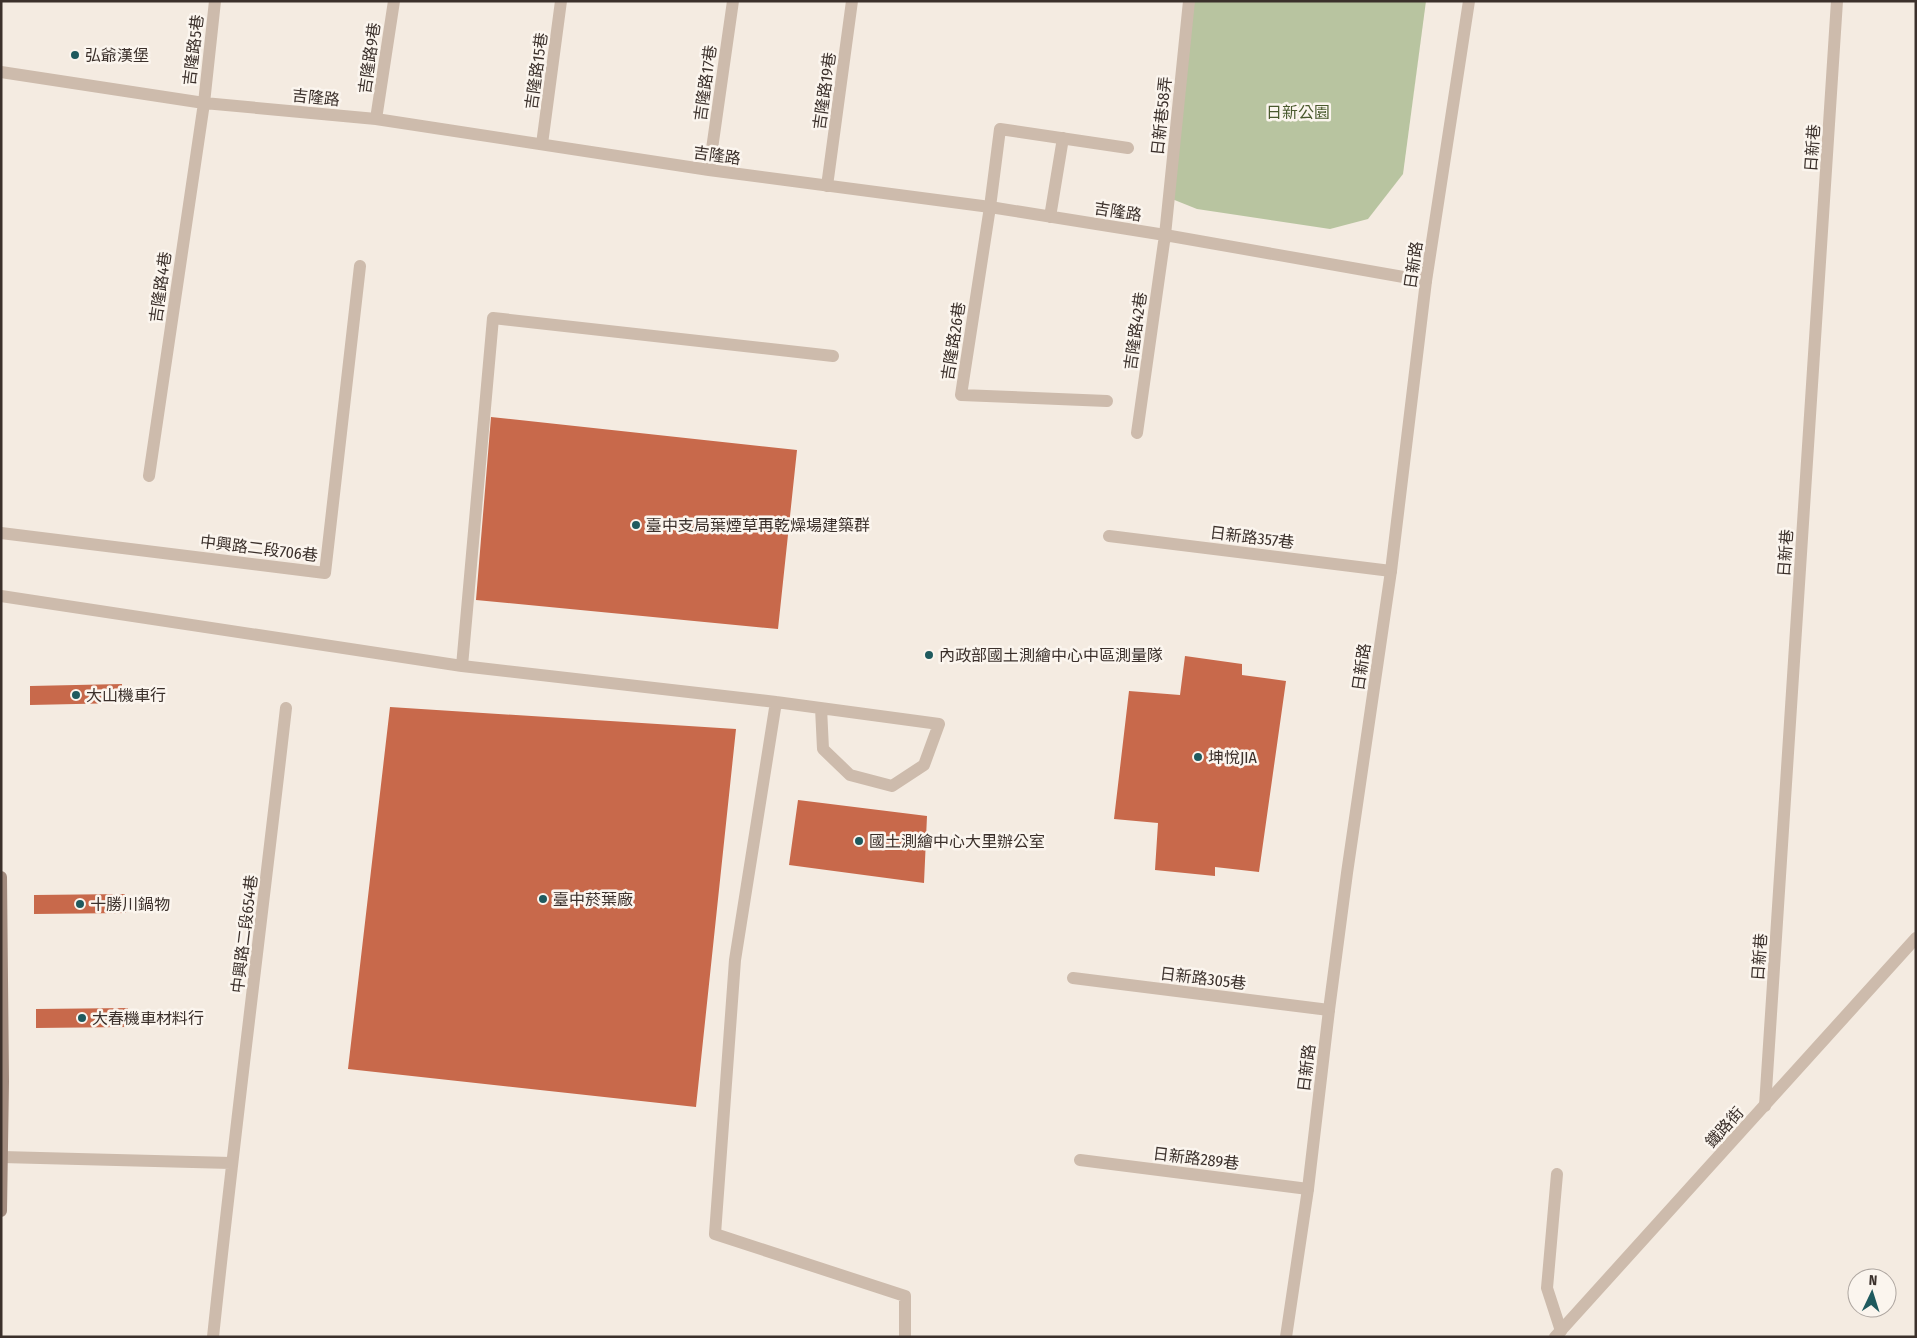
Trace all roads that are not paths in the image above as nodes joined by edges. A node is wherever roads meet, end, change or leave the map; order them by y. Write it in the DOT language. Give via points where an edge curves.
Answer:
graph roads {
  1 [pos="215,1"];
  2 [pos="394,1"];
  3 [pos="561,1"];
  4 [pos="733,1"];
  5 [pos="852,1"];
  6 [pos="1189,1"];
  7 [pos="1469,1"];
  8 [pos="1838,1"];
  9 [pos="1,72"];
  10 [pos="204,102"];
  11 [pos="376,119"];
  12 [pos="1063,138"];
  13 [pos="542,144"];
  14 [pos="1128,148"];
  15 [pos="709,170"];
  16 [pos="827,186"];
  17 [pos="990,207"];
  18 [pos="1050,217"];
  19 [pos="1165,235"];
  20 [pos="360,266"];
  21 [pos="1426,281"];
  22 [pos="833,356"];
  23 [pos="1107,402"];
  24 [pos="1137,433"];
  25 [pos="149,476"];
  26 [pos="1,533"];
  27 [pos="1109,536"];
  28 [pos="1391,571"];
  29 [pos="1,596"];
  30 [pos="462,666"];
  31 [pos="776,702"];
  32 [pos="286,708"];
  33 [pos="821,708"];
  34 [pos="1,877"];
  35 [pos="1916,938"];
  36 [pos="1073,978"];
  37 [pos="1329,1010"];
  38 [pos="2,1081"];
  39 [pos="1765,1106"];
  40 [pos="2,1157"];
  41 [pos="1080,1160"];
  42 [pos="231,1163"];
  43 [pos="1556,1174"];
  44 [pos="1308,1189"];
  45 [pos="1,1211"];
  46 [pos="1558,1334"];
  47 [pos="213,1337"];
  48 [pos="905,1337"];
  49 [pos="1286,1337"];
  1 -- 10 [label="street, 吉隆路5巷"];
  2 -- 11 [label="street, 吉隆路9巷"];
  3 -- 13 [label="street, 吉隆路15巷"];
  4 -- 15 [label="street, 吉隆路17巷"];
  5 -- 16 [label="street, 吉隆路19巷"];
  6 -- 19 [label="street, 日新巷58弄"];
  7 -- 21 [label="street, 日新路"];
  8 -- 39 [label="street, 日新巷"];
  9 -- 10 [label="street, 吉隆路"];
  10 -- 11 [label="street, 吉隆路"];
  10 -- 25 [label="street, 吉隆路4巷"];
  11 -- 13 [label="street, 吉隆路"];
  12 -- 14 [label="street"];
  12 -- 17 [label="street" via="1000,128"];
  12 -- 18 [label="street"];
  13 -- 15 [label="street, 吉隆路"];
  15 -- 16 [label="street, 吉隆路"];
  16 -- 17 [label="street, 吉隆路"];
  17 -- 18 [label="street, 吉隆路"];
  17 -- 23 [label="street, 吉隆路26巷" via="961,395"];
  18 -- 19 [label="street, 吉隆路"];
  19 -- 21 [label="street, 吉隆路"];
  19 -- 24 [label="street, 吉隆路42巷"];
  20 -- 26 [label="street, 中興路二段706巷" via="325,573"];
  21 -- 28 [label="street, 日新路"];
  22 -- 30 [label="street" via="493,318"];
  27 -- 28 [label="street, 日新路357巷"];
  28 -- 37 [label="street, 日新路"];
  29 -- 30 [label="street"];
  30 -- 31 [label="street"];
  31 -- 33 [label="street"];
  31 -- 48 [label="street" via="735,960 715,1234 905,1296"];
  32 -- 42 [label="street, 中興路二段654巷"];
  33 -- 33 [label="street" via="919,721 939,724 924,765 892,786 850,775 823,749"];
  34 -- 38 [label="street"];
  35 -- 39 [label="street, 鐵路街"];
  36 -- 37 [label="street, 日新路305巷"];
  37 -- 44 [label="street, 日新路"];
  38 -- 40 [label="street"];
  39 -- 46 [label="street, 鐵路街"];
  40 -- 42 [label="street"];
  40 -- 45 [label="street"];
  41 -- 44 [label="street, 日新路289巷"];
  42 -- 47 [label="street, 中興路二段654巷"];
  43 -- 46 [label="street" via="1547,1288"];
  44 -- 49 [label="street, 日新路"];
}
